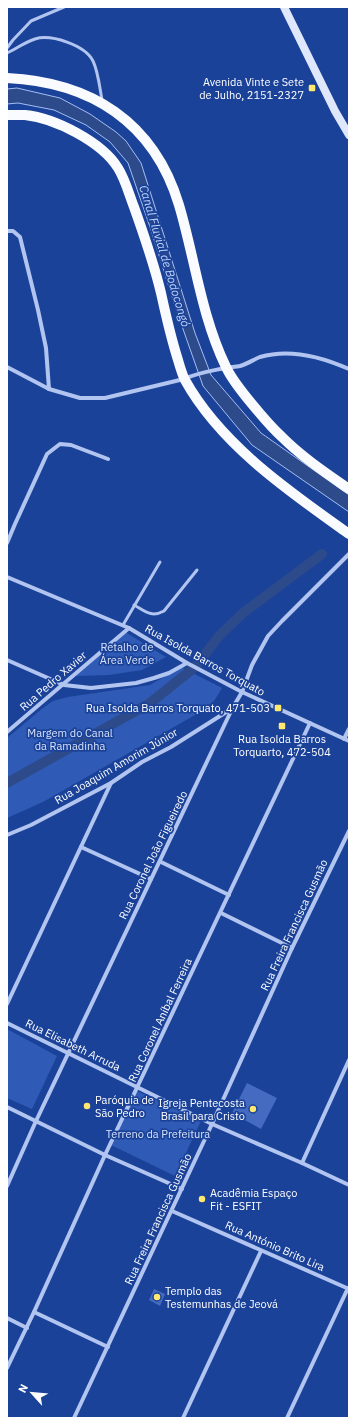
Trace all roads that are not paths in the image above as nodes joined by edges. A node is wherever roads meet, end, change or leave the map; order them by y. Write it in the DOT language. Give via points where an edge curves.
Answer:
graph roads {
  1 [pos="64,7"];
  2 [pos="284,7"];
  3 [pos="7,48"];
  4 [pos="7,53"];
  5 [pos="7,78"];
  6 [pos="103,104"];
  7 [pos="7,115"];
  8 [pos="349,135"];
  9 [pos="7,231"];
  10 [pos="7,367"];
  11 [pos="226,368"];
  12 [pos="349,369"];
  13 [pos="188,377"];
  14 [pos="49,390"];
  15 [pos="108,459"];
  16 [pos="349,489"];
  17 [pos="349,534"];
  18 [pos="7,543"];
  19 [pos="349,554"];
  20 [pos="160,562"];
  21 [pos="197,570"];
  22 [pos="7,577"];
  23 [pos="134,605"];
  24 [pos="123,625"];
  25 [pos="129,628"];
  26 [pos="7,660"];
  27 [pos="187,662"];
  28 [pos="64,685"];
  29 [pos="242,692"];
  30 [pos="232,709"];
  31 [pos="310,723"];
  32 [pos="349,729"];
  33 [pos="7,732"];
  34 [pos="344,739"];
  35 [pos="349,741"];
  36 [pos="111,783"];
  37 [pos="349,831"];
  38 [pos="7,835"];
  39 [pos="344,843"];
  40 [pos="349,845"];
  41 [pos="81,847"];
  42 [pos="160,862"];
  43 [pos="151,880"];
  44 [pos="229,895"];
  45 [pos="221,913"];
  46 [pos="292,948"];
  47 [pos="7,1004"];
  48 [pos="7,1023"];
  49 [pos="69,1053"];
  50 [pos="349,1060"];
  51 [pos="138,1087"];
  52 [pos="7,1107"];
  53 [pos="36,1121"];
  54 [pos="212,1124"];
  55 [pos="105,1155"];
  56 [pos="302,1162"];
  57 [pos="349,1185"];
  58 [pos="7,1186"];
  59 [pos="182,1189"];
  60 [pos="172,1211"];
  61 [pos="261,1251"];
  62 [pos="348,1288"];
  63 [pos="34,1312"];
  64 [pos="7,1318"];
  65 [pos="27,1328"];
  66 [pos="108,1347"];
  67 [pos="7,1368"];
  68 [pos="74,1418"];
  69 [pos="183,1418"];
  70 [pos="287,1418"];
  1 -- 3 [label="lane" via="31,21"];
  2 -- 8 [label="main road"];
  4 -- 6 [label="lane" via="44,37 75,46 87,54 94,63"];
  5 -- 6 [label="main road" via="69,88"];
  6 -- 11 [label="main road" via="130,123 161,162 179,204 210,330"];
  7 -- 13 [label="main road" via="26,115 56,123 102,150 118,167 146,240 167,324"];
  9 -- 14 [label="street" via="13,231 20,237 26,259 46,348"];
  10 -- 14 [label="street"];
  11 -- 12 [label="street" via="240,366 260,357 284,354 320,358"];
  11 -- 13 [label="street"];
  11 -- 16 [label="main road" via="242,392 282,437"];
  13 -- 14 [label="street" via="105,398 80,398"];
  13 -- 17 [label="main road" via="204,409 240,448 284,488"];
  15 -- 18 [label="street" via="71,445 60,444 53,448 40,468"];
  19 -- 29 [label="street, Rua Coronel João Figueiredo" via="268,636 252,665"];
  20 -- 23 [label="lane"];
  21 -- 23 [label="lane" via="164,611 157,615 149,614"];
  22 -- 24 [label="street, Rua Isolda Barros Torquato"];
  23 -- 24 [label="lane"];
  24 -- 25 [label="street, Rua Isolda Barros Torquato"];
  25 -- 27 [label="street, Rua Isolda Barros Torquato"];
  25 -- 28 [label="street, Rua Pedro Xavier" via="80,668"];
  26 -- 28 [label="street"];
  27 -- 28 [label="street" via="169,673 136,683 91,688"];
  27 -- 29 [label="street, Rua Isolda Barros Torquato"];
  28 -- 33 [label="street, Rua Pedro Xavier"];
  29 -- 30 [label="street, Rua Coronel João Figueiredo"];
  29 -- 31 [label="street, Rua Isolda Barros Torquato"];
  30 -- 36 [label="street, Rua Joaquim Amorim Júnior"];
  30 -- 42 [label="street, Rua Coronel João Figueiredo"];
  31 -- 34 [label="street, Rua Isolda Barros Torquato"];
  31 -- 44 [label="street, Rua Coronel Aníbal Ferreira"];
  32 -- 34 [label="street"];
  34 -- 35 [label="street, Rua Isolda Barros Torquato"];
  36 -- 38 [label="street, Rua Joaquim Amorim Júnior"];
  36 -- 41 [label="street"];
  37 -- 39 [label="street, Rua Freira Francisca Gusmão"];
  39 -- 40 [label="street"];
  39 -- 46 [label="street, Rua Freira Francisca Gusmão"];
  41 -- 43 [label="street"];
  41 -- 47 [label="street"];
  42 -- 43 [label="street, Rua Coronel João Figueiredo"];
  42 -- 44 [label="street"];
  43 -- 49 [label="street, Rua Coronel João Figueiredo"];
  44 -- 45 [label="street, Rua Coronel Aníbal Ferreira"];
  45 -- 46 [label="street"];
  45 -- 51 [label="street, Rua Coronel Aníbal Ferreira"];
  46 -- 54 [label="street, Rua Freira Francisca Gusmão"];
  48 -- 49 [label="street, Rua Elisabeth Arruda"];
  49 -- 51 [label="street, Rua Elisabeth Arruda"];
  49 -- 53 [label="street, Rua Coronel João Figueiredo"];
  50 -- 56 [label="street"];
  51 -- 54 [label="street, Rua Elisabeth Arruda"];
  51 -- 55 [label="street, Rua Coronel Aníbal Ferreira"];
  52 -- 53 [label="street"];
  53 -- 55 [label="street"];
  53 -- 58 [label="street, Rua Coronel João Figueiredo"];
  54 -- 56 [label="street, Rua Elisabeth Arruda"];
  54 -- 59 [label="street, Rua Freira Francisca Gusmão"];
  55 -- 59 [label="street"];
  55 -- 63 [label="street, Rua Coronel Aníbal Ferreira"];
  56 -- 57 [label="street, Rua Elisabeth Arruda"];
  59 -- 60 [label="street, Rua Freira Francisca Gusmão"];
  60 -- 61 [label="street, Rua António Brito Lira"];
  60 -- 66 [label="street, Rua Freira Francisca Gusmão"];
  61 -- 62 [label="street, Rua António Brito Lira"];
  61 -- 69 [label="street"];
  62 -- 70 [label="street"];
  63 -- 65 [label="street, Rua Coronel Aníbal Ferreira"];
  63 -- 66 [label="street"];
  64 -- 65 [label="street"];
  65 -- 67 [label="street, Rua Coronel Aníbal Ferreira"];
  66 -- 68 [label="street, Rua Freira Francisca Gusmão"];
}
